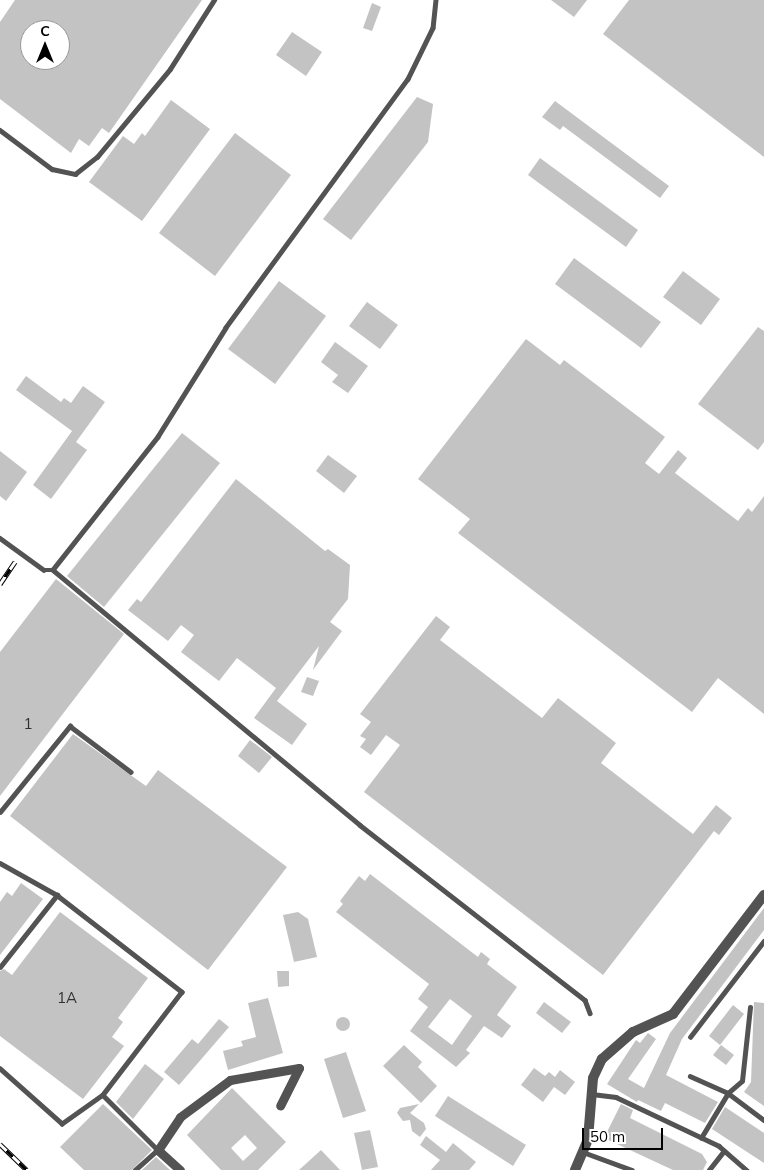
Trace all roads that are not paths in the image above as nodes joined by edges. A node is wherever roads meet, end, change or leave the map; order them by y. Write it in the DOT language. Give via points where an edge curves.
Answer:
graph roads {
  1 [pos="214,0"];
  2 [pos="436,0"];
  3 [pos="0,130"];
  4 [pos="0,538"];
  5 [pos="53,570"];
  6 [pos="131,772"];
  7 [pos="0,812"];
  8 [pos="0,863"];
  9 [pos="57,895"];
  10 [pos="764,895"];
  11 [pos="764,941"];
  12 [pos="0,967"];
  13 [pos="750,1007"];
  14 [pos="590,1013"];
  15 [pos="690,1037"];
  16 [pos="0,1069"];
  17 [pos="690,1076"];
  18 [pos="591,1093"];
  19 [pos="728,1093"];
  20 [pos="103,1095"];
  21 [pos="280,1106"];
  22 [pos="764,1120"];
  23 [pos="701,1138"];
  24 [pos="158,1150"];
  25 [pos="724,1151"];
  26 [pos="582,1152"];
  27 [pos="136,1170"];
  28 [pos="180,1170"];
  29 [pos="575,1170"];
  30 [pos="632,1170"];
  31 [pos="709,1170"];
  32 [pos="747,1170"];
  1 -- 3 [label="lane" via="170,69 97,157 75,174 52,169"];
  2 -- 5 [label="lane" via="433,28 408,79 226,328 158,437"];
  4 -- 5 [label="lane" via="44,570"];
  5 -- 14 [label="lane" via="360,825 584,1000"];
  6 -- 7 [label="lane" via="70,726"];
  8 -- 9 [label="lane"];
  9 -- 12 [label="lane"];
  9 -- 20 [label="lane" via="182,992"];
  10 -- 18 [label="street" via="672,1014 633,1032 602,1059 593,1078"];
  11 -- 15 [label="lane"];
  13 -- 19 [label="lane" via="742,1081"];
  16 -- 20 [label="lane" via="62,1124"];
  17 -- 19 [label="lane"];
  18 -- 23 [label="lane" via="616,1097"];
  18 -- 26 [label="street" via="588,1139"];
  19 -- 22 [label="lane"];
  19 -- 23 [label="lane"];
  20 -- 24 [label="lane"];
  21 -- 24 [label="street" via="299,1068 230,1080 180,1117"];
  23 -- 25 [label="lane"];
  24 -- 27 [label="lane"];
  24 -- 28 [label="street"];
  25 -- 31 [label="lane"];
  25 -- 32 [label="lane"];
  26 -- 29 [label="street"];
  26 -- 30 [label="lane"];
}
